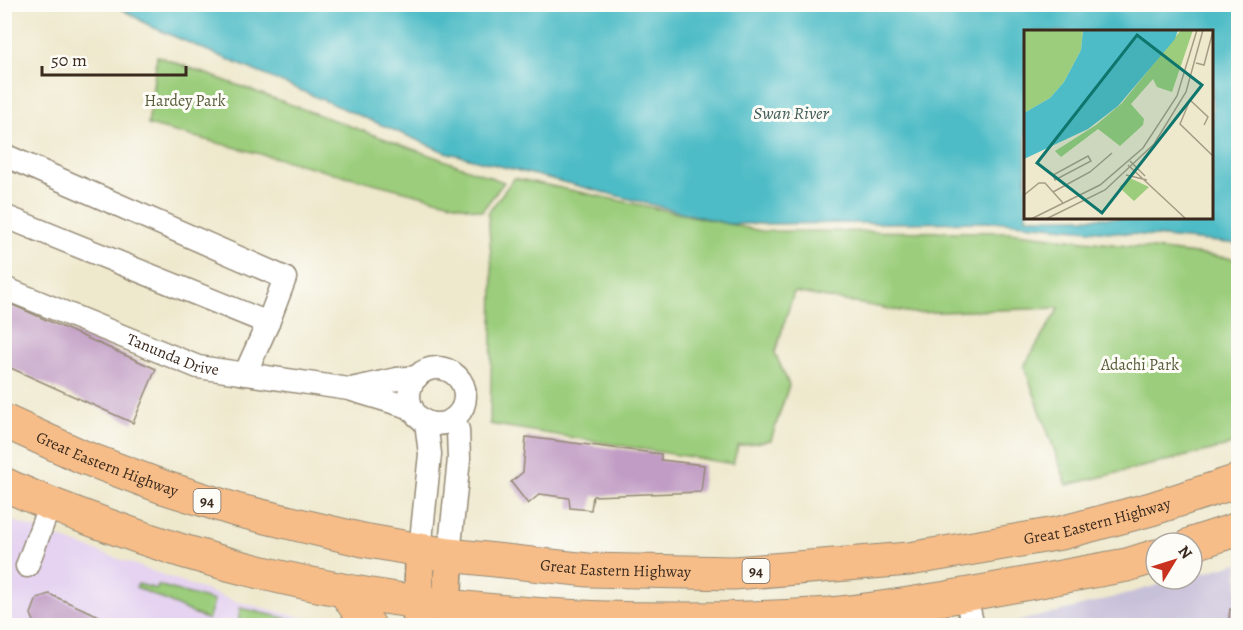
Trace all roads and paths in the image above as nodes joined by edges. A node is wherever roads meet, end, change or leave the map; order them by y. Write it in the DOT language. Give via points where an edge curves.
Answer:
graph roads {
  1 [pos="4,155"];
  2 [pos="4,216"];
  3 [pos="4,288"];
  4 [pos="268,323"];
  5 [pos="245,374"];
  6 [pos="417,377"];
  7 [pos="349,389"];
  8 [pos="419,415"];
  9 [pos="454,419"];
  10 [pos="4,421"];
  11 [pos="1239,481"];
  12 [pos="4,484"];
  13 [pos="50,504"];
  14 [pos="1239,530"];
  15 [pos="1204,540"];
  16 [pos="435,552"];
  17 [pos="1144,560"];
  18 [pos="27,566"];
  19 [pos="346,593"];
  20 [pos="965,594"];
  21 [pos="432,616"];
  22 [pos="369,626"];
  23 [pos="973,626"];
  1 -- 4 [label="lane" via="285,278"];
  2 -- 4 [label="lane"];
  3 -- 5 [label="lane, Tanunda Drive" via="198,367"];
  4 -- 5 [label="lane"];
  5 -- 7 [label="lane, Tanunda Drive"];
  6 -- 7 [label="lane, Tanunda Drive"];
  6 -- 8 [label="lane" via="410,392"];
  6 -- 9 [label="lane" via="432,369 458,377 465,401"];
  7 -- 8 [label="lane, Tanunda Drive"];
  8 -- 9 [label="lane" via="435,425"];
  8 -- 16 [label="lane" via="430,454"];
  9 -- 16 [label="lane" via="459,459"];
  10 -- 16 [label="highway, Great Eastern Highway / 94" via="83,457 236,510"];
  11 -- 16 [label="highway, Great Eastern Highway / 94" via="1061,533 909,559 734,573 658,572 588,570"];
  12 -- 13 [label="highway"];
  13 -- 18 [label="lane"];
  13 -- 19 [label="highway" via="155,544 235,568"];
  14 -- 15 [label="highway"];
  16 -- 21 [label="main road"];
  17 -- 20 [label="highway"];
  19 -- 21 [label="highway"];
  19 -- 22 [label="highway"];
  20 -- 21 [label="highway" via="832,614 734,621"];
  20 -- 23 [label="lane"];
}
